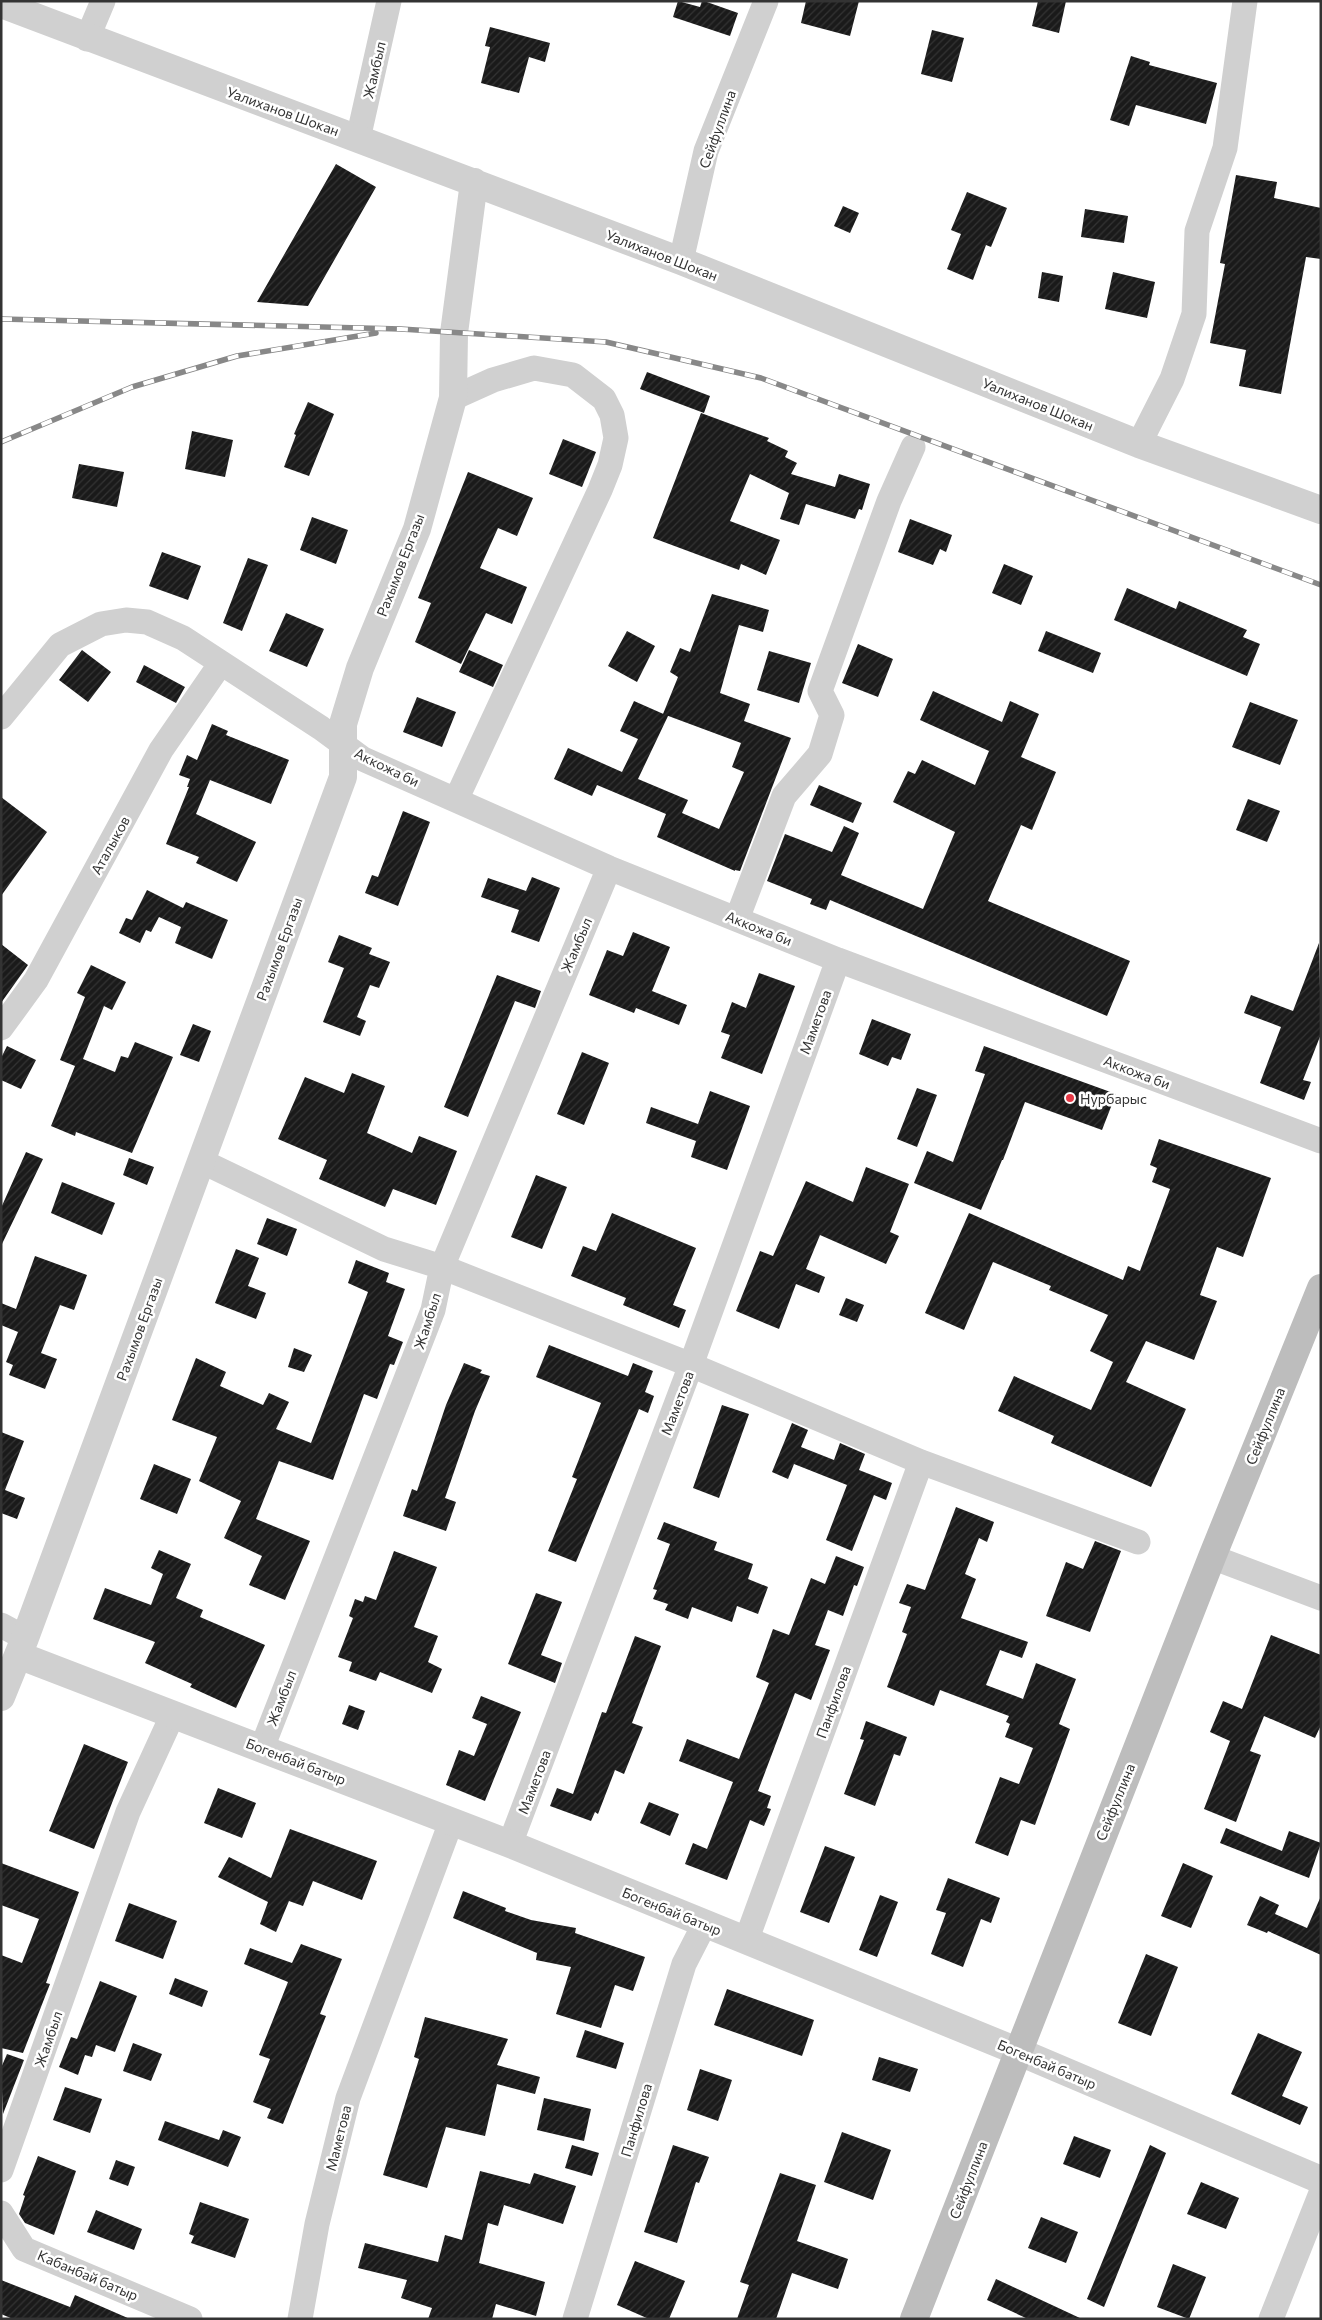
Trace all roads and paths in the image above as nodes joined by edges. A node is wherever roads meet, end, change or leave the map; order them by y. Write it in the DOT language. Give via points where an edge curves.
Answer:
graph roads {
  1 [pos="103,1"];
  2 [pos="389,1"];
  3 [pos="766,1"];
  4 [pos="1245,1"];
  5 [pos="1,4"];
  6 [pos="88,39"];
  7 [pos="358,139"];
  8 [pos="474,182"];
  9 [pos="680,261"];
  10 [pos="453,398"];
  11 [pos="1139,444"];
  12 [pos="913,447"];
  13 [pos="1321,510"];
  14 [pos="221,663"];
  15 [pos="1,717"];
  16 [pos="343,744"];
  17 [pos="456,800"];
  18 [pos="609,868"];
  19 [pos="737,919"];
  20 [pos="838,960"];
  21 [pos="1,1028"];
  22 [pos="1321,1141"];
  23 [pos="201,1160"];
  24 [pos="442,1267"];
  25 [pos="1321,1288"];
  26 [pos="691,1366"];
  27 [pos="920,1462"];
  28 [pos="1138,1542"];
  29 [pos="1212,1557"];
  30 [pos="1321,1598"];
  31 [pos="1,1625"];
  32 [pos="21,1646"];
  33 [pos="1,1697"];
  34 [pos="173,1714"];
  35 [pos="262,1748"];
  36 [pos="451,1822"];
  37 [pos="510,1844"];
  38 [pos="704,1925"];
  39 [pos="746,1941"];
  40 [pos="1017,2051"];
  41 [pos="1,2170"];
  42 [pos="1321,2180"];
  43 [pos="1321,2193"];
  44 [pos="1,2213"];
  45 [pos="190,2319"];
  46 [pos="300,2319"];
  47 [pos="576,2319"];
  48 [pos="914,2319"];
  49 [pos="1271,2319"];
  1 -- 6 [label="street"];
  2 -- 7 [label="street, Жамбыл"];
  3 -- 9 [label="street, Сейфуллина" via="706,151"];
  4 -- 11 [label="street" via="1225,148 1197,232 1194,314 1172,380"];
  5 -- 6 [label="street, Уалиханов Шокан"];
  6 -- 7 [label="street, Уалиханов Шокан"];
  7 -- 8 [label="street, Уалиханов Шокан"];
  8 -- 9 [label="street, Уалиханов Шокан"];
  8 -- 10 [label="street, Рахымов Ергазы" via="454,333"];
  9 -- 11 [label="street, Уалиханов Шокан"];
  10 -- 16 [label="street, Рахымов Ергазы" via="417,529 360,668 343,724"];
  10 -- 17 [label="street" via="493,380 534,368 573,375 604,399 612,415 616,438 600,490"];
  11 -- 13 [label="street, Уалиханов Шокан"];
  12 -- 19 [label="street" via="889,501 820,690 832,715 820,754 784,796"];
  14 -- 15 [label="street, Аккожа би" via="183,638 147,622 126,620 101,624 60,645"];
  14 -- 16 [label="street, Аккожа би"];
  14 -- 21 [label="street, Аталыков" via="161,750 36,980"];
  16 -- 17 [label="street, Аккожа би" via="363,759"];
  16 -- 23 [label="street, Рахымов Ергазы" via="343,777"];
  17 -- 18 [label="street, Аккожа би"];
  18 -- 19 [label="street, Аккожа би"];
  18 -- 24 [label="street, Жамбыл"];
  19 -- 20 [label="street, Аккожа би"];
  20 -- 22 [label="street, Аккожа би"];
  20 -- 26 [label="street, Маметова"];
  23 -- 24 [label="street" via="384,1249"];
  23 -- 32 [label="street, Рахымов Ергазы"];
  24 -- 26 [label="street"];
  24 -- 35 [label="street, Жамбыл" via="433,1310"];
  25 -- 29 [label="main road, Сейфуллина"];
  26 -- 27 [label="street"];
  26 -- 37 [label="street, Маметова"];
  27 -- 28 [label="street"];
  27 -- 39 [label="street, Панфилова"];
  29 -- 30 [label="street"];
  29 -- 40 [label="main road, Сейфуллина"];
  31 -- 32 [label="street"];
  32 -- 33 [label="street, Рахымов Ергазы"];
  32 -- 34 [label="street, Богенбай батыр"];
  34 -- 35 [label="street, Богенбай батыр"];
  34 -- 41 [label="street, Жамбыл" via="128,1812"];
  35 -- 36 [label="street, Богенбай батыр"];
  36 -- 37 [label="street, Богенбай батыр"];
  36 -- 46 [label="street, Маметова" via="348,2098 317,2224"];
  37 -- 38 [label="street, Богенбай батыр"];
  38 -- 39 [label="street, Богенбай батыр"];
  38 -- 47 [label="street, Панфилова" via="684,1964"];
  39 -- 40 [label="street, Богенбай батыр"];
  40 -- 42 [label="street, Богенбай батыр"];
  40 -- 48 [label="main road, Сейфуллина"];
  43 -- 49 [label="street"];
  44 -- 45 [label="street, Кабанбай батыр" via="24,2249"];
}
